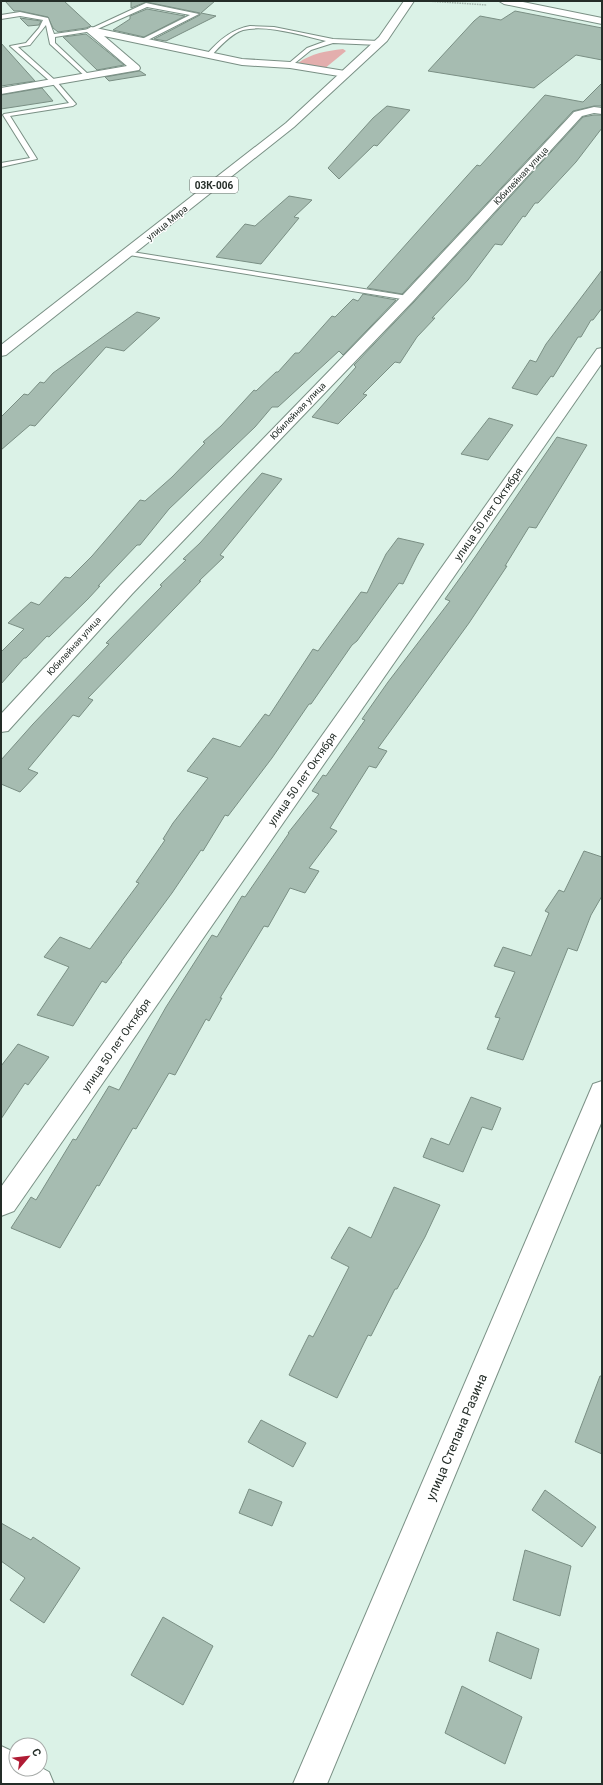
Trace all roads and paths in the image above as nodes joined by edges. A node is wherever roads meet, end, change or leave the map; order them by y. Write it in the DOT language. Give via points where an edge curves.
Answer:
graph roads {
  1 [pos="409,1"];
  2 [pos="504,1"];
  3 [pos="1,17"];
  4 [pos="46,19"];
  5 [pos="602,21"];
  6 [pos="91,30"];
  7 [pos="52,36"];
  8 [pos="142,41"];
  9 [pos="333,41"];
  10 [pos="379,43"];
  11 [pos="210,54"];
  12 [pos="290,65"];
  13 [pos="345,74"];
  14 [pos="88,77"];
  15 [pos="55,83"];
  16 [pos="1,91"];
  17 [pos="602,111"];
  18 [pos="1,164"];
  19 [pos="129,253"];
  20 [pos="408,298"];
  21 [pos="1,352"];
  22 [pos="602,352"];
  23 [pos="1,726"];
  24 [pos="602,1091"];
  25 [pos="1,1205"];
  26 [pos="1,1763"];
  27 [pos="37,1784"];
  28 [pos="310,1784"];
  1 -- 10 [label="street, улица Мира / 03К-006"];
  2 -- 5 [label="street"];
  3 -- 4 [label="lane" via="20,14"];
  4 -- 7 [label="lane"];
  4 -- 15 [label="lane" via="28,44 13,46"];
  6 -- 7 [label="lane"];
  6 -- 8 [label="street"];
  6 -- 8 [label="lane" via="146,5 196,14"];
  6 -- 14 [label="street" via="135,68"];
  7 -- 14 [label="lane" via="52,43"];
  8 -- 11 [label="street"];
  9 -- 10 [label="lane"];
  9 -- 11 [label="lane" via="269,28 246,28 220,43"];
  9 -- 12 [label="lane" via="309,49"];
  10 -- 13 [label="street, улица Мира / 03К-006"];
  11 -- 12 [label="street" via="242,62"];
  12 -- 13 [label="street"];
  13 -- 19 [label="street, улица Мира / 03К-006" via="290,125"];
  14 -- 15 [label="street"];
  15 -- 16 [label="street"];
  15 -- 18 [label="lane" via="73,104 6,115 34,158"];
  17 -- 20 [label="street, Юбилейная улица" via="578,114"];
  19 -- 20 [label="lane"];
  19 -- 21 [label="street, улица Мира / 03К-006"];
  20 -- 23 [label="street, Юбилейная улица" via="126,590"];
  22 -- 25 [label="street, улица 50 лет Октября" via="5,1203"];
  24 -- 28 [label="street, улица Степана Разина"];
  26 -- 27 [label="street"];
}
